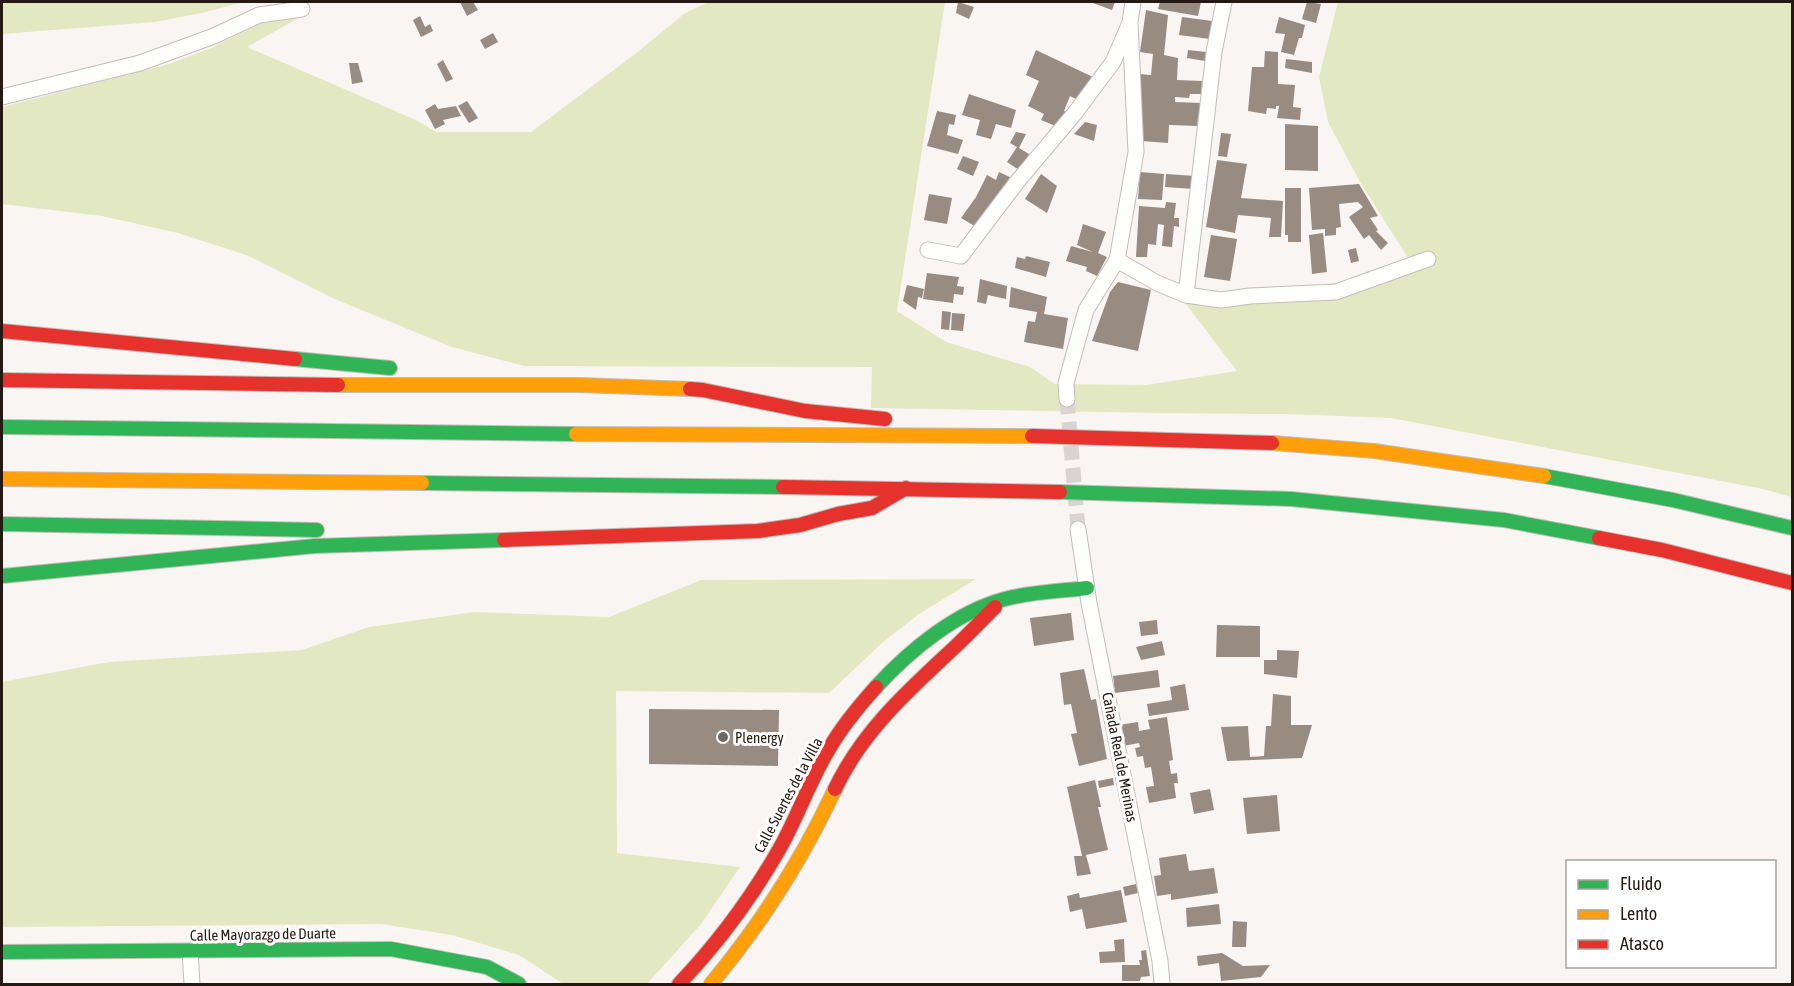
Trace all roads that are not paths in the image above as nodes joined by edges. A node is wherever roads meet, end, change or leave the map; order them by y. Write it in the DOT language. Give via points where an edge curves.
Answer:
graph roads {
  1 [pos="1134,2"];
  2 [pos="1224,2"];
  3 [pos="302,9"];
  4 [pos="1130,22"];
  5 [pos="2,98"];
  6 [pos="928,250"];
  7 [pos="1117,260"];
  8 [pos="1428,260"];
  9 [pos="1186,295"];
  10 [pos="2,331"];
  11 [pos="402,369"];
  12 [pos="425,371"];
  13 [pos="2,380"];
  14 [pos="580,385"];
  15 [pos="1067,399"];
  16 [pos="2,427"];
  17 [pos="963,434"];
  18 [pos="2,479"];
  19 [pos="906,488"];
  20 [pos="2,524"];
  21 [pos="1792,528"];
  22 [pos="1078,529"];
  23 [pos="327,530"];
  24 [pos="351,531"];
  25 [pos="618,536"];
  26 [pos="2,576"];
  27 [pos="1792,583"];
  28 [pos="1087,588"];
  29 [pos="1002,600"];
  30 [pos="190,951"];
  31 [pos="2,952"];
  32 [pos="192,984"];
  33 [pos="519,984"];
  34 [pos="679,984"];
  35 [pos="711,984"];
  36 [pos="1162,984"];
  1 -- 4 [label="street"];
  2 -- 9 [label="street" via="1214,52"];
  3 -- 5 [label="street" via="259,15 140,63"];
  4 -- 6 [label="street" via="1113,62 962,256"];
  4 -- 7 [label="street" via="1136,152"];
  7 -- 9 [label="street"];
  7 -- 15 [label="street" via="1086,310 1066,383"];
  8 -- 9 [label="street" via="1336,292 1221,300"];
  10 -- 11 [label="main road"];
  12 -- 14 [label="main road"];
  13 -- 14 [label="main road"];
  14 -- 17 [label="main road" via="703,390 805,411 883,418"];
  16 -- 17 [label="main road" via="755,436"];
  17 -- 21 [label="main road" via="1243,441 1374,451 1517,471 1673,500"];
  18 -- 19 [label="main road"];
  19 -- 25 [label="main road" via="872,508 800,525 758,531"];
  19 -- 27 [label="main road" via="1291,499 1504,520 1662,549"];
  20 -- 23 [label="main road"];
  22 -- 28 [label="street, Cañada Real de Merinas"];
  24 -- 25 [label="main road"];
  25 -- 26 [label="main road" via="315,546"];
  28 -- 29 [label="main road, Calle Suertes de la Villa"];
  28 -- 36 [label="street, Cañada Real de Merinas"];
  29 -- 34 [label="main road, Calle Suertes de la Villa" via="968,613 943,630 904,659 875,689 830,747 782,845 755,890 725,932"];
  29 -- 35 [label="main road" via="864,738 783,888 753,934"];
  30 -- 31 [label="main road, Calle Mayorazgo de Duarte"];
  30 -- 32 [label="street"];
  30 -- 33 [label="main road, Calle Mayorazgo de Duarte" via="391,949 487,967"];
}
